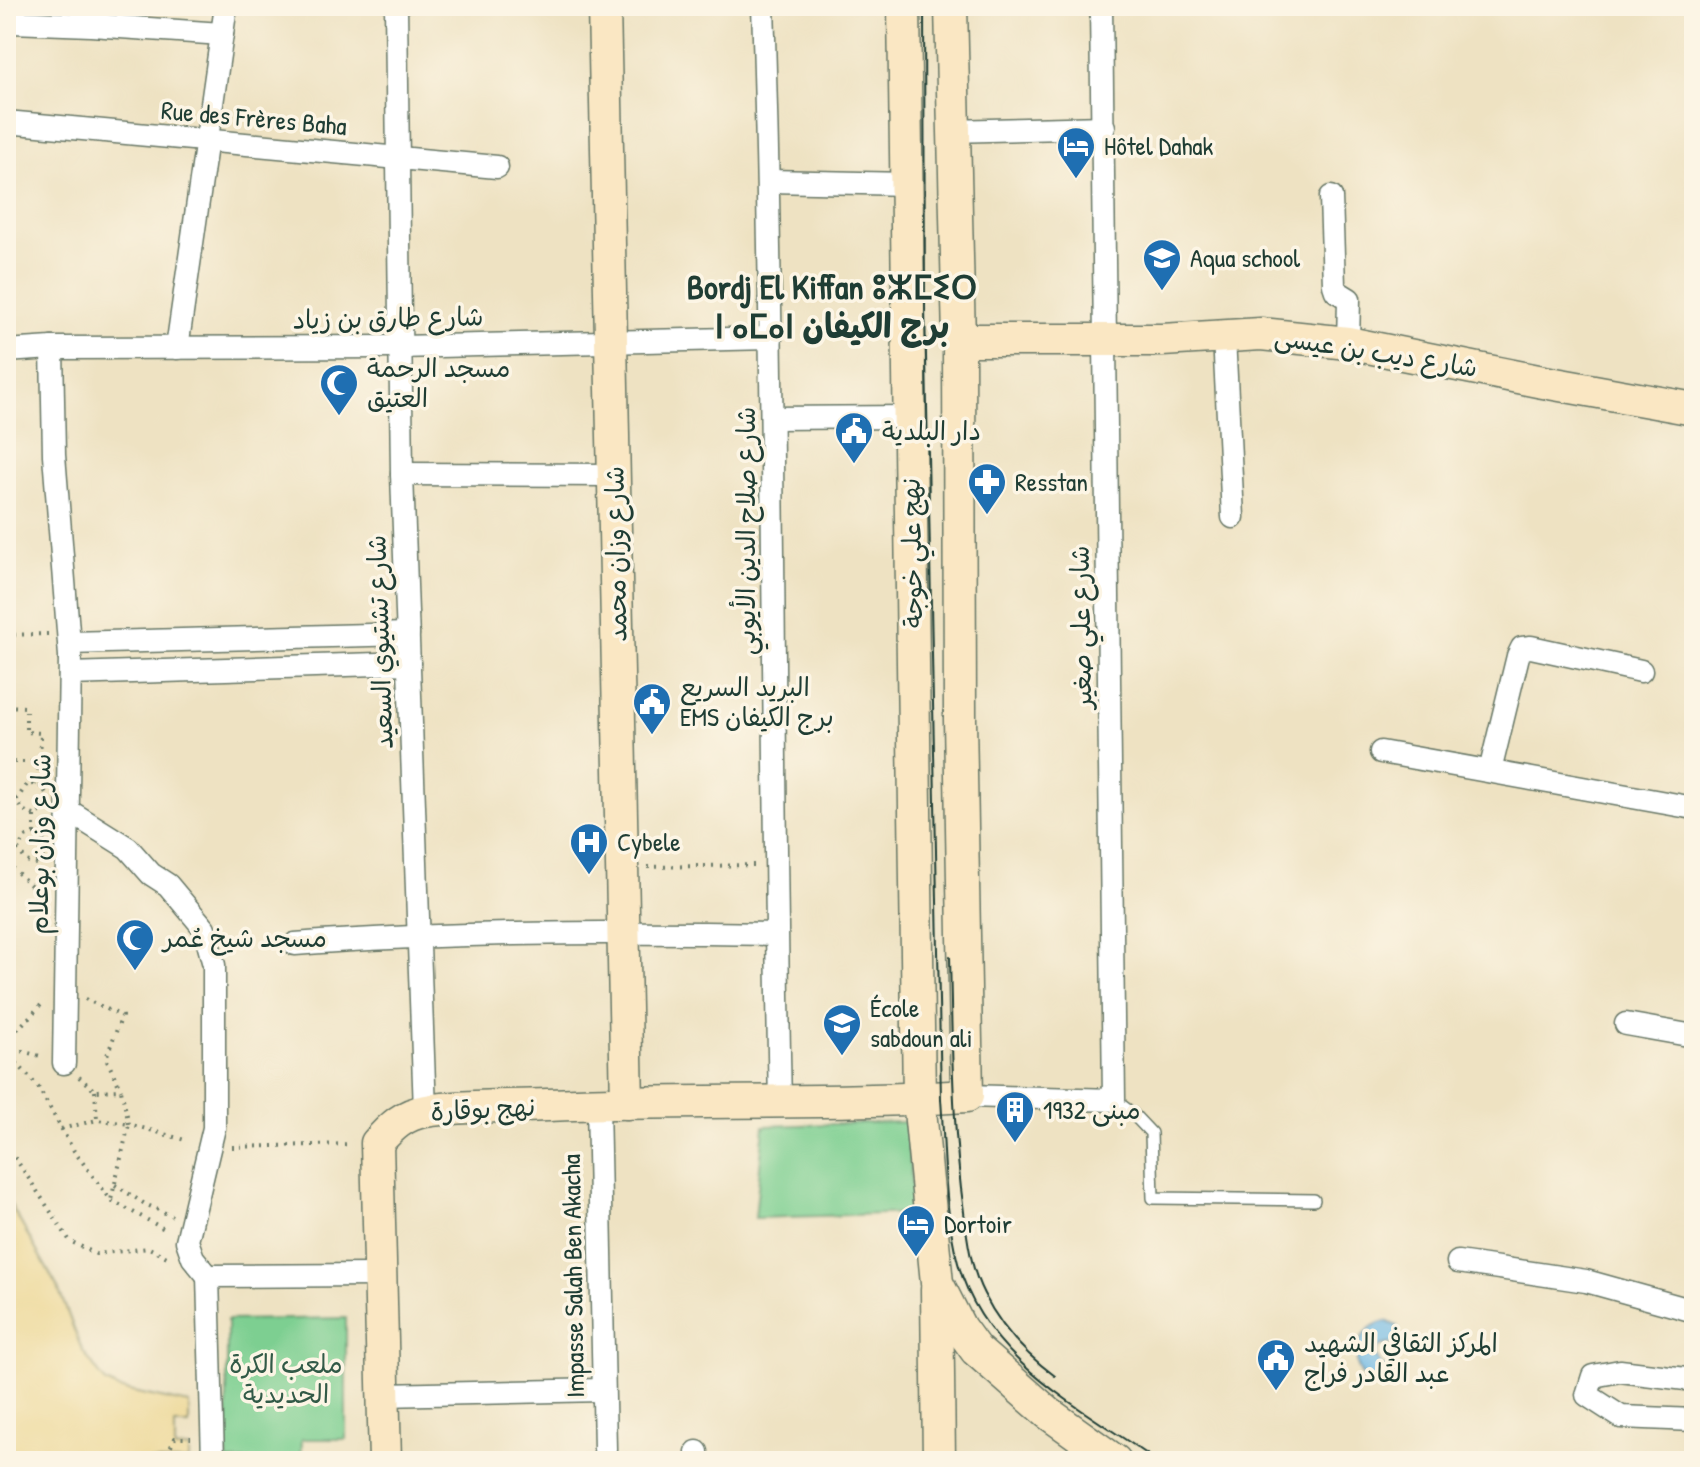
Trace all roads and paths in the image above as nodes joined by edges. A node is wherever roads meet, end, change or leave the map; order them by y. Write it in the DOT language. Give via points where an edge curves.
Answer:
graph roads {
  1 [pos="226,6"];
  2 [pos="396,6"];
  3 [pos="604,6"];
  4 [pos="763,6"];
  5 [pos="904,6"];
  6 [pos="951,6"];
  7 [pos="1101,6"];
  8 [pos="11,22"];
  9 [pos="222,34"];
  10 [pos="6,122"];
  11 [pos="1104,127"];
  12 [pos="952,131"];
  13 [pos="207,142"];
  14 [pos="398,160"];
  15 [pos="497,167"];
  16 [pos="769,181"];
  17 [pos="907,184"];
  18 [pos="1331,197"];
  19 [pos="1224,337"];
  20 [pos="771,338"];
  21 [pos="959,340"];
  22 [pos="1106,340"];
  23 [pos="611,342"];
  24 [pos="1348,343"];
  25 [pos="400,347"];
  26 [pos="52,348"];
  27 [pos="177,348"];
  28 [pos="6,351"];
  29 [pos="1694,409"];
  30 [pos="910,417"];
  31 [pos="773,418"];
  32 [pos="402,474"];
  33 [pos="614,475"];
  34 [pos="1233,517"];
  35 [pos="43,634"];
  36 [pos="408,634"];
  37 [pos="6,635"];
  38 [pos="70,643"];
  39 [pos="409,663"];
  40 [pos="1641,671"];
  41 [pos="70,674"];
  42 [pos="6,706"];
  43 [pos="1381,752"];
  44 [pos="6,762"];
  45 [pos="40,762"];
  46 [pos="52,762"];
  47 [pos="1490,771"];
  48 [pos="35,785"];
  49 [pos="6,797"];
  50 [pos="17,799"];
  51 [pos="55,804"];
  52 [pos="1694,808"];
  53 [pos="34,815"];
  54 [pos="34,834"];
  55 [pos="6,847"];
  56 [pos="18,849"];
  57 [pos="37,864"];
  58 [pos="776,865"];
  59 [pos="622,867"];
  60 [pos="42,896"];
  61 [pos="623,932"];
  62 [pos="776,934"];
  63 [pos="418,935"];
  64 [pos="295,944"];
  65 [pos="66,985"];
  66 [pos="1626,1024"];
  67 [pos="1694,1036"];
  68 [pos="6,1046"];
  69 [pos="64,1063"];
  70 [pos="121,1090"];
  71 [pos="95,1091"];
  72 [pos="967,1096"];
  73 [pos="919,1100"];
  74 [pos="1114,1100"];
  75 [pos="612,1103"];
  76 [pos="780,1103"];
  77 [pos="425,1111"];
  78 [pos="97,1120"];
  79 [pos="129,1124"];
  80 [pos="61,1129"];
  81 [pos="377,1143"];
  82 [pos="6,1144"];
  83 [pos="209,1147"];
  84 [pos="115,1185"];
  85 [pos="111,1200"];
  86 [pos="1314,1200"];
  87 [pos="182,1220"];
  88 [pos="167,1230"];
  89 [pos="1458,1262"];
  90 [pos="379,1275"];
  91 [pos="208,1276"];
  92 [pos="937,1283"];
  93 [pos="1694,1311"];
  94 [pos="1694,1380"];
  95 [pos="603,1390"];
  96 [pos="383,1395"];
  97 [pos="1694,1420"];
  98 [pos="197,1437"];
  99 [pos="605,1449"];
  100 [pos="164,1461"];
  101 [pos="213,1461"];
  102 [pos="385,1461"];
  103 [pos="939,1461"];
  104 [pos="1115,1461"];
  1 -- 9 [label="street"];
  2 -- 14 [label="street, شارع تشتيوي السعيد"];
  3 -- 23 [label="main road, شارع وزان محمد"];
  4 -- 16 [label="street, شارع صلاح الدين الأيوبي"];
  5 -- 17 [label="main road, نهج علي خوجة"];
  6 -- 12 [label="main road, نهج علي خوجة"];
  7 -- 11 [label="street, شارع علي صغير"];
  8 -- 9 [label="street"];
  9 -- 13 [label="street"];
  10 -- 13 [label="street, Rue des Frères Baha"];
  11 -- 12 [label="street"];
  11 -- 22 [label="street, شارع علي صغير"];
  12 -- 21 [label="main road, نهج علي خوجة"];
  13 -- 14 [label="street, Rue des Frères Baha"];
  13 -- 27 [label="street"];
  14 -- 15 [label="street, Rue des Frères Baha"];
  14 -- 25 [label="street, شارع تشتيوي السعيد"];
  16 -- 17 [label="street"];
  16 -- 20 [label="street, شارع صلاح الدين الأيوبي"];
  17 -- 30 [label="main road, نهج علي خوجة"];
  18 -- 24 [label="street" via="1334,285 1349,299"];
  19 -- 22 [label="main road, شارع ديب بن عيسى"];
  19 -- 24 [label="main road, شارع ديب بن عيسى" via="1261,334"];
  19 -- 34 [label="street"];
  20 -- 23 [label="street, شارع طارق بن زياد"];
  20 -- 31 [label="street, شارع صلاح الدين الأيوبي"];
  21 -- 22 [label="main road, شارع ديب بن عيسى"];
  21 -- 72 [label="main road, نهج علي خوجة"];
  22 -- 74 [label="street, شارع علي صغير"];
  23 -- 25 [label="street, شارع طارق بن زياد"];
  23 -- 33 [label="main road, شارع وزان محمد"];
  24 -- 29 [label="main road, شارع ديب بن عيسى"];
  25 -- 27 [label="street, شارع طارق بن زياد"];
  25 -- 32 [label="street, شارع تشتيوي السعيد"];
  26 -- 27 [label="street, شارع طارق بن زياد"];
  26 -- 28 [label="street, شارع طارق بن زياد"];
  26 -- 38 [label="street, شارع وزان بوعلام" via="54,455"];
  30 -- 31 [label="street"];
  30 -- 73 [label="main road, نهج علي خوجة"];
  31 -- 58 [label="street, شارع صلاح الدين الأيوبي"];
  32 -- 33 [label="street"];
  32 -- 36 [label="street, شارع تشتيوي السعيد"];
  33 -- 59 [label="main road, شارع وزان محمد"];
  35 -- 37 [label="path"];
  36 -- 38 [label="street"];
  36 -- 39 [label="street, شارع تشتيوي السعيد"];
  38 -- 41 [label="street, شارع وزان بوعلام"];
  39 -- 41 [label="street"];
  39 -- 63 [label="street, شارع تشتيوي السعيد"];
  40 -- 47 [label="street" via="1522,648"];
  41 -- 51 [label="street, شارع وزان بوعلام"];
  42 -- 45 [label="path" via="26,707 26,732 41,733"];
  43 -- 47 [label="street"];
  44 -- 45 [label="path"];
  45 -- 46 [label="path"];
  45 -- 48 [label="path"];
  47 -- 52 [label="street"];
  48 -- 50 [label="path" via="28,783"];
  48 -- 51 [label="path"];
  49 -- 50 [label="path"];
  50 -- 53 [label="path" via="22,810"];
  51 -- 53 [label="path"];
  51 -- 65 [label="street, شارع وزان بوعلام"];
  51 -- 83 [label="street" via="128,848 204,928 214,965 214,1128"];
  53 -- 54 [label="path"];
  54 -- 56 [label="path"];
  54 -- 57 [label="path" via="40,832 47,850"];
  55 -- 56 [label="path"];
  56 -- 57 [label="path" via="26,861"];
  57 -- 60 [label="path"];
  58 -- 59 [label="path"];
  58 -- 62 [label="street, شارع صلاح الدين الأيوبي"];
  59 -- 61 [label="main road, شارع وزان محمد"];
  61 -- 62 [label="street"];
  61 -- 63 [label="street"];
  61 -- 75 [label="main road, شارع وزان محمد"];
  62 -- 76 [label="street, شارع صلاح الدين الأيوبي"];
  63 -- 64 [label="street"];
  63 -- 77 [label="street, شارع تشتيوي السعيد"];
  65 -- 68 [label="path"];
  65 -- 69 [label="street, شارع وزان بوعلام"];
  65 -- 70 [label="path" via="122,1016 106,1058"];
  66 -- 67 [label="street"];
  68 -- 69 [label="path"];
  68 -- 80 [label="path" via="38,1087"];
  69 -- 71 [label="path"];
  70 -- 71 [label="path"];
  70 -- 79 [label="path"];
  71 -- 78 [label="path"];
  72 -- 73 [label="main road, نهج بوقارة"];
  72 -- 74 [label="street"];
  73 -- 76 [label="main road, نهج بوقارة"];
  73 -- 92 [label="main road, نهج علي خوجة"];
  74 -- 86 [label="lane" via="1151,1133 1153,1198"];
  75 -- 76 [label="main road, نهج بوقارة"];
  75 -- 77 [label="main road, نهج بوقارة"];
  75 -- 95 [label="street, Impasse Salah Ben Akacha"];
  77 -- 81 [label="main road, نهج بوقارة" via="395,1122"];
  78 -- 79 [label="path"];
  78 -- 80 [label="path"];
  79 -- 83 [label="path"];
  79 -- 84 [label="path"];
  80 -- 85 [label="path"];
  81 -- 83 [label="path"];
  81 -- 90 [label="main road"];
  82 -- 91 [label="path" via="70,1241 96,1254 149,1248"];
  83 -- 91 [label="street" via="187,1241"];
  84 -- 85 [label="path"];
  84 -- 87 [label="path"];
  85 -- 88 [label="path"];
  89 -- 93 [label="street" via="1586,1281"];
  90 -- 91 [label="street"];
  90 -- 96 [label="main road"];
  91 -- 101 [label="street"];
  92 -- 103 [label="main road, نهج علي خوجة"];
  92 -- 104 [label="main road" via="976,1350 1048,1413"];
  94 -- 97 [label="street" via="1620,1371 1593,1376 1587,1395 1621,1417"];
  95 -- 96 [label="street"];
  95 -- 99 [label="street, Impasse Salah Ben Akacha"];
  96 -- 102 [label="main road"];
  98 -- 100 [label="path" via="175,1438"];
}
